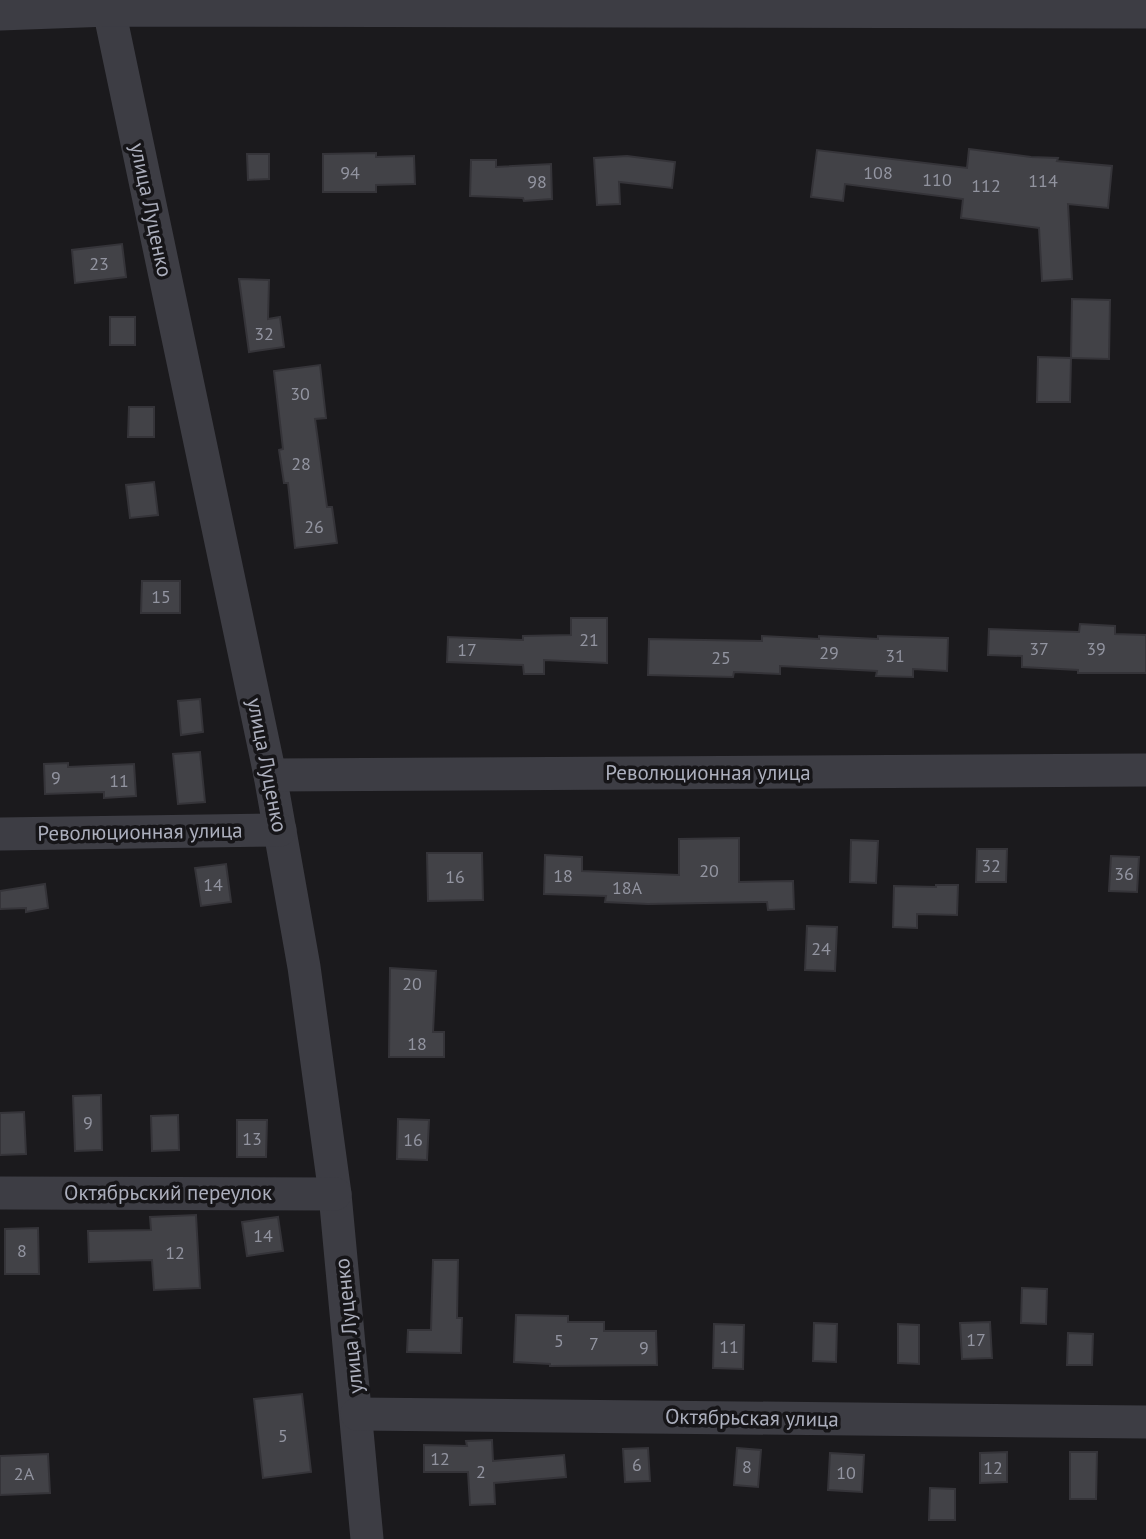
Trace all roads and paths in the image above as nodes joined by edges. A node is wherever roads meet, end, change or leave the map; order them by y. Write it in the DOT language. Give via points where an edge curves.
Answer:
graph roads {
  1 [pos="108,5"];
  2 [pos="791,6"];
  3 [pos="1146,12"];
  4 [pos="0,14"];
  5 [pos="1146,770"];
  6 [pos="270,775"];
  7 [pos="280,830"];
  8 [pos="0,834"];
  9 [pos="0,1193"];
  10 [pos="335,1194"];
  11 [pos="358,1414"];
  12 [pos="1146,1422"];
  13 [pos="367,1539"];
  1 -- 2 [label="street"];
  1 -- 4 [label="street"];
  1 -- 6 [label="street, улица Луценко"];
  2 -- 3 [label="street"];
  5 -- 6 [label="street, Революционная улица"];
  6 -- 7 [label="street, улица Луценко"];
  7 -- 8 [label="street, Революционная улица"];
  7 -- 10 [label="street, улица Луценко"];
  9 -- 10 [label="street, Октябрьский переулок"];
  10 -- 11 [label="street, улица Луценко"];
  11 -- 12 [label="street, Октябрьская улица"];
  11 -- 13 [label="street, улица Луценко"];
}
